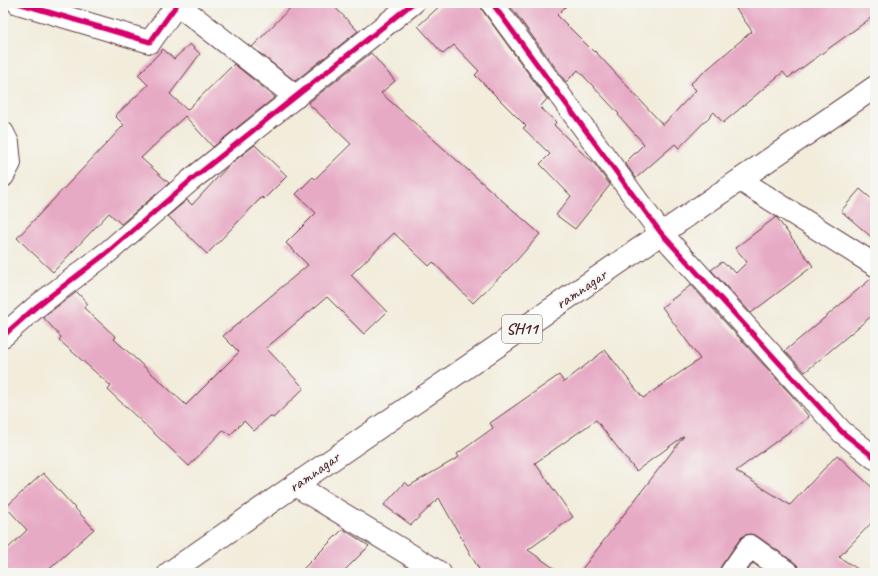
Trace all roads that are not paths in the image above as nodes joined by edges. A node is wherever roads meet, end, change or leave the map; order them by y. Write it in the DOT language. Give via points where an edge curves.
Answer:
graph roads {
  1 [pos="18,3"];
  2 [pos="413,3"];
  3 [pos="492,3"];
  4 [pos="178,4"];
  5 [pos="875,87"];
  6 [pos="296,97"];
  7 [pos="3,133"];
  8 [pos="3,176"];
  9 [pos="740,180"];
  10 [pos="661,233"];
  11 [pos="875,265"];
  12 [pos="3,336"];
  13 [pos="875,458"];
  14 [pos="295,485"];
  15 [pos="169,573"];
  16 [pos="440,573"];
  17 [pos="731,573"];
  18 [pos="788,573"];
  1 -- 4 [label="street" via="150,42"];
  2 -- 6 [label="street"];
  3 -- 10 [label="street"];
  4 -- 6 [label="street"];
  5 -- 9 [label="street, ramnagar / SH11"];
  6 -- 12 [label="street" via="191,180 108,252 36,307"];
  7 -- 8 [label="street" via="8,143 10,163"];
  9 -- 10 [label="street, ramnagar / SH11"];
  9 -- 11 [label="street"];
  10 -- 13 [label="street" via="842,432"];
  10 -- 14 [label="street, ramnagar / SH11"];
  14 -- 15 [label="street, ramnagar / SH11"];
  14 -- 16 [label="street"];
  17 -- 18 [label="street" via="750,546"];
}
